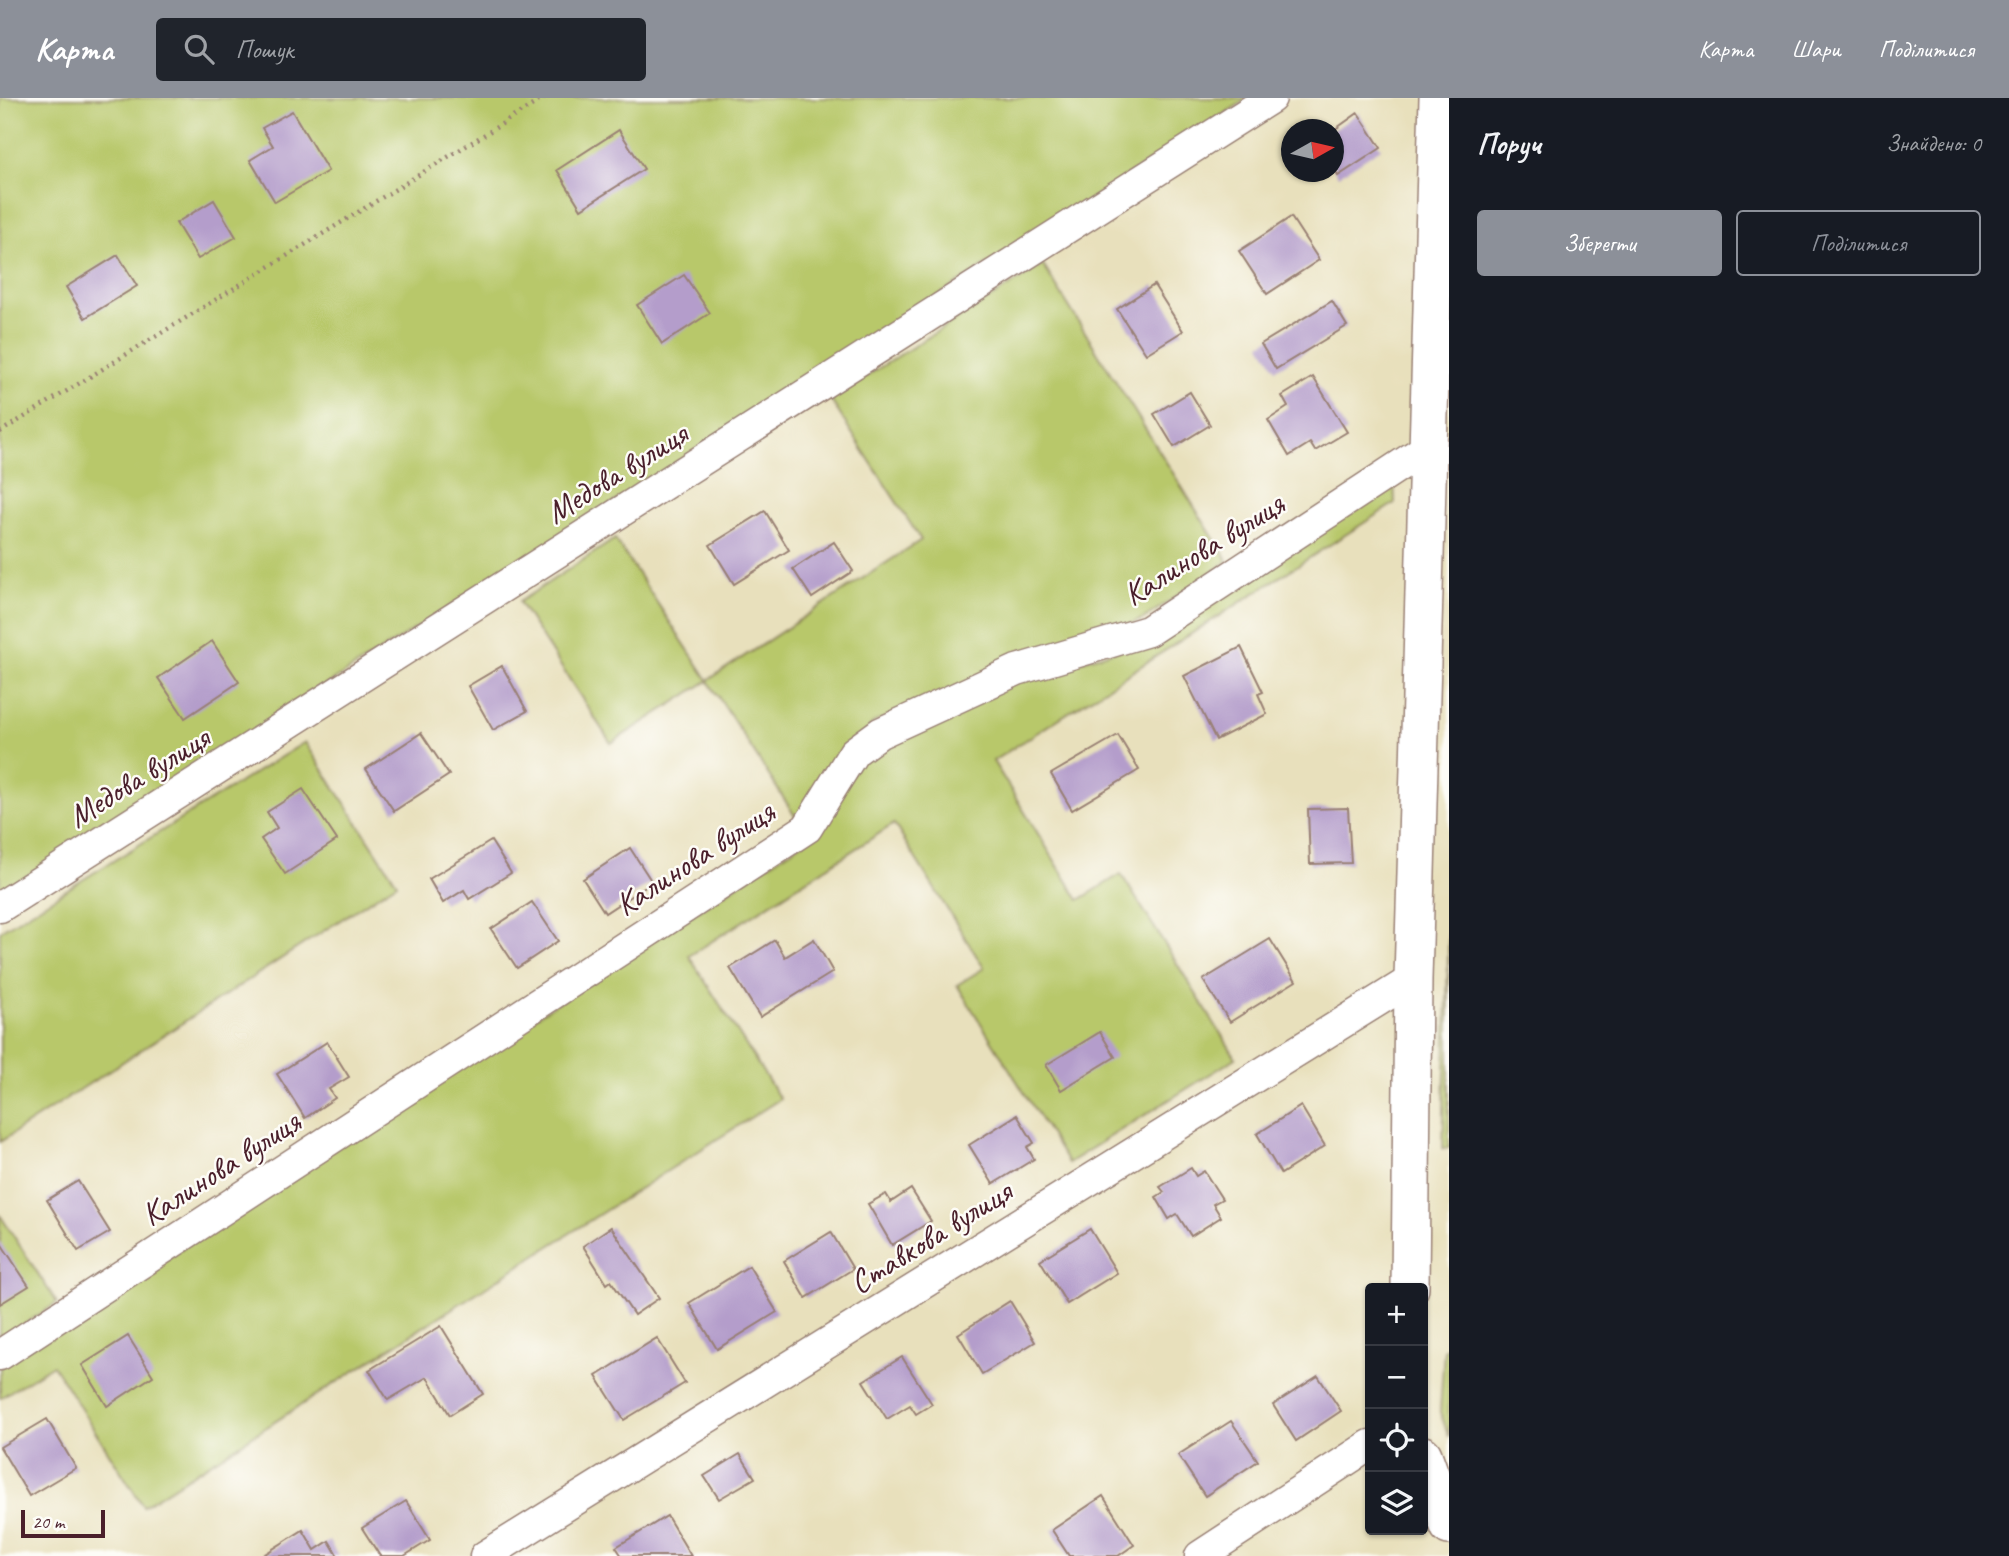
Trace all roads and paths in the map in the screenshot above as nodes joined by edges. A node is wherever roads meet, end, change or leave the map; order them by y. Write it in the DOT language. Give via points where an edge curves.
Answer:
graph roads {
  1 [pos="544,98"];
  2 [pos="1271,98"];
  3 [pos="1438,98"];
  4 [pos="0,432"];
  5 [pos="1428,447"];
  6 [pos="0,907"];
  7 [pos="1413,979"];
  8 [pos="1410,1283"];
  9 [pos="0,1355"];
  10 [pos="1365,1447"];
  11 [pos="1428,1469"];
  12 [pos="1449,1526"];
  13 [pos="485,1556"];
  14 [pos="1200,1556"];
  1 -- 4 [label="path"];
  2 -- 6 [label="street, Медова вулиця"];
  3 -- 5 [label="street"];
  5 -- 7 [label="street"];
  5 -- 9 [label="street, Калинова вулиця" via="1148,631 1017,670 880,733 854,752 807,828"];
  7 -- 8 [label="street"];
  7 -- 13 [label="street, Ставкова вулиця"];
  10 -- 14 [label="street"];
  11 -- 12 [label="street"];
}
